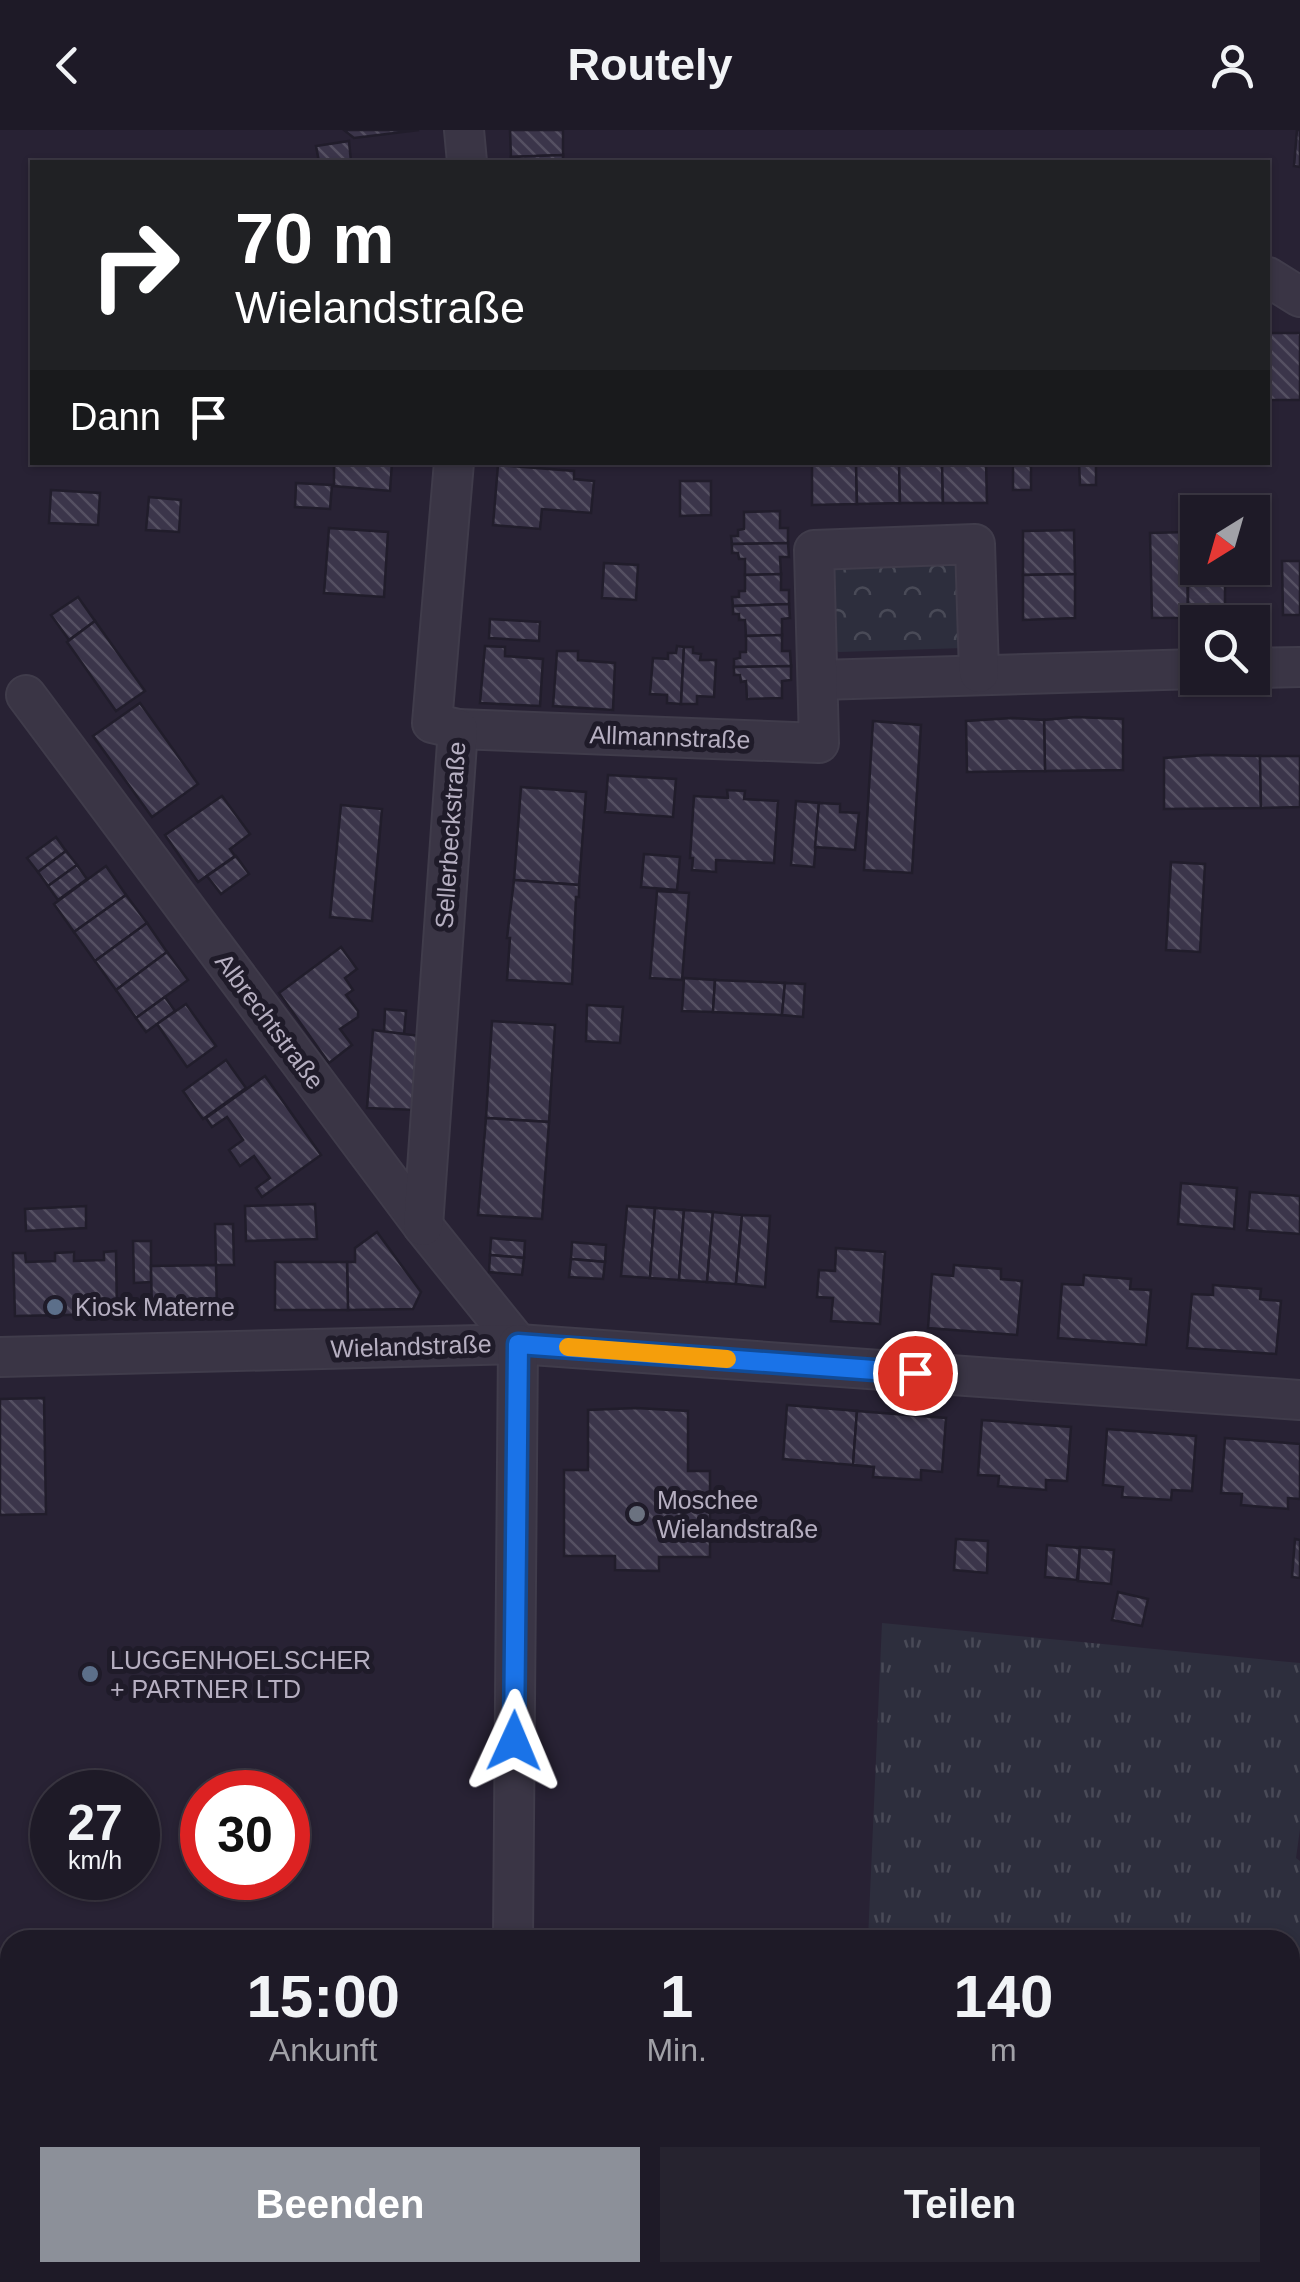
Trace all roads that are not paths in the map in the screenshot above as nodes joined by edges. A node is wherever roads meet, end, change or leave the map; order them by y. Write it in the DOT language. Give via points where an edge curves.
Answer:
graph roads {
  1 [pos="464,130"];
  2 [pos="467,160"];
  3 [pos="1270,278"];
  4 [pos="1300,297"];
  5 [pos="454,465"];
  6 [pos="1300,666"];
  7 [pos="1270,667"];
  8 [pos="1180,669"];
  9 [pos="979,673"];
  10 [pos="818,680"];
  11 [pos="26,695"];
  12 [pos="458,730"];
  13 [pos="424,1226"];
  14 [pos="518,1344"];
  15 [pos="0,1357"];
  16 [pos="1300,1400"];
  17 [pos="513,1930"];
  1 -- 2 [label="street"];
  3 -- 4 [label="street"];
  5 -- 12 [label="street, Sellerbeckstraße" via="432,722"];
  6 -- 7 [label="street"];
  8 -- 9 [label="street"];
  9 -- 10 [label="street"];
  9 -- 10 [label="street, Allmannstraße" via="974,544 814,550"];
  10 -- 12 [label="street, Allmannstraße" via="819,743"];
  11 -- 13 [label="street, Albrechtstraße"];
  12 -- 13 [label="street, Sellerbeckstraße"];
  13 -- 14 [label="street, Albrechtstraße"];
  14 -- 15 [label="street, Wielandstraße"];
  14 -- 16 [label="street, Wielandstraße"];
  14 -- 17 [label="street"];
}
